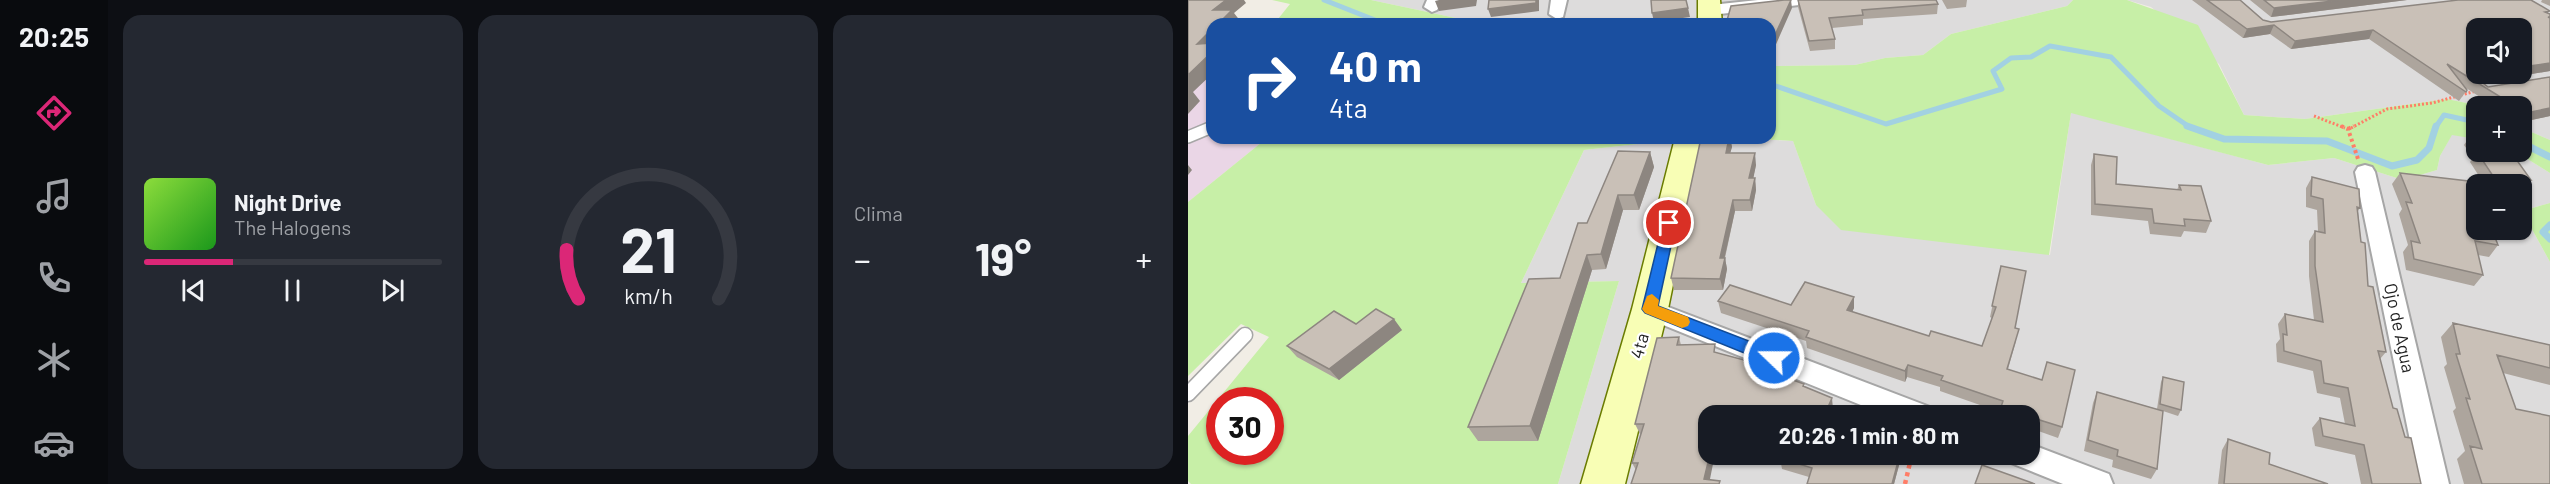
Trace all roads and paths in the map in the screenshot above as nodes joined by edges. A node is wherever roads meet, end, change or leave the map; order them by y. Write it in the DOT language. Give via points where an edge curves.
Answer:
graph roads {
  1 [pos="1799,0"];
  2 [pos="1710,11"];
  3 [pos="2483,89"];
  4 [pos="2314,116"];
  5 [pos="1206,129"];
  6 [pos="2348,129"];
  7 [pos="1188,136"];
  8 [pos="1688,144"];
  9 [pos="2362,167"];
  10 [pos="1650,309"];
  11 [pos="1245,335"];
  12 [pos="1188,394"];
  13 [pos="1892,405"];
  14 [pos="2040,461"];
  15 [pos="1909,465"];
  16 [pos="1603,484"];
  17 [pos="1905,484"];
  18 [pos="2098,484"];
  19 [pos="2434,484"];
  1 -- 2 [label="street"];
  3 -- 6 [label="path" via="2432,103 2387,109"];
  4 -- 6 [label="path"];
  5 -- 7 [label="lane"];
  6 -- 9 [label="path"];
  8 -- 10 [label="main road, 4ta"];
  9 -- 19 [label="street, Ojo de Agua"];
  10 -- 13 [label="street"];
  10 -- 16 [label="main road, 4ta"];
  11 -- 12 [label="lane"];
  14 -- 18 [label="street"];
  15 -- 17 [label="path"];
}
